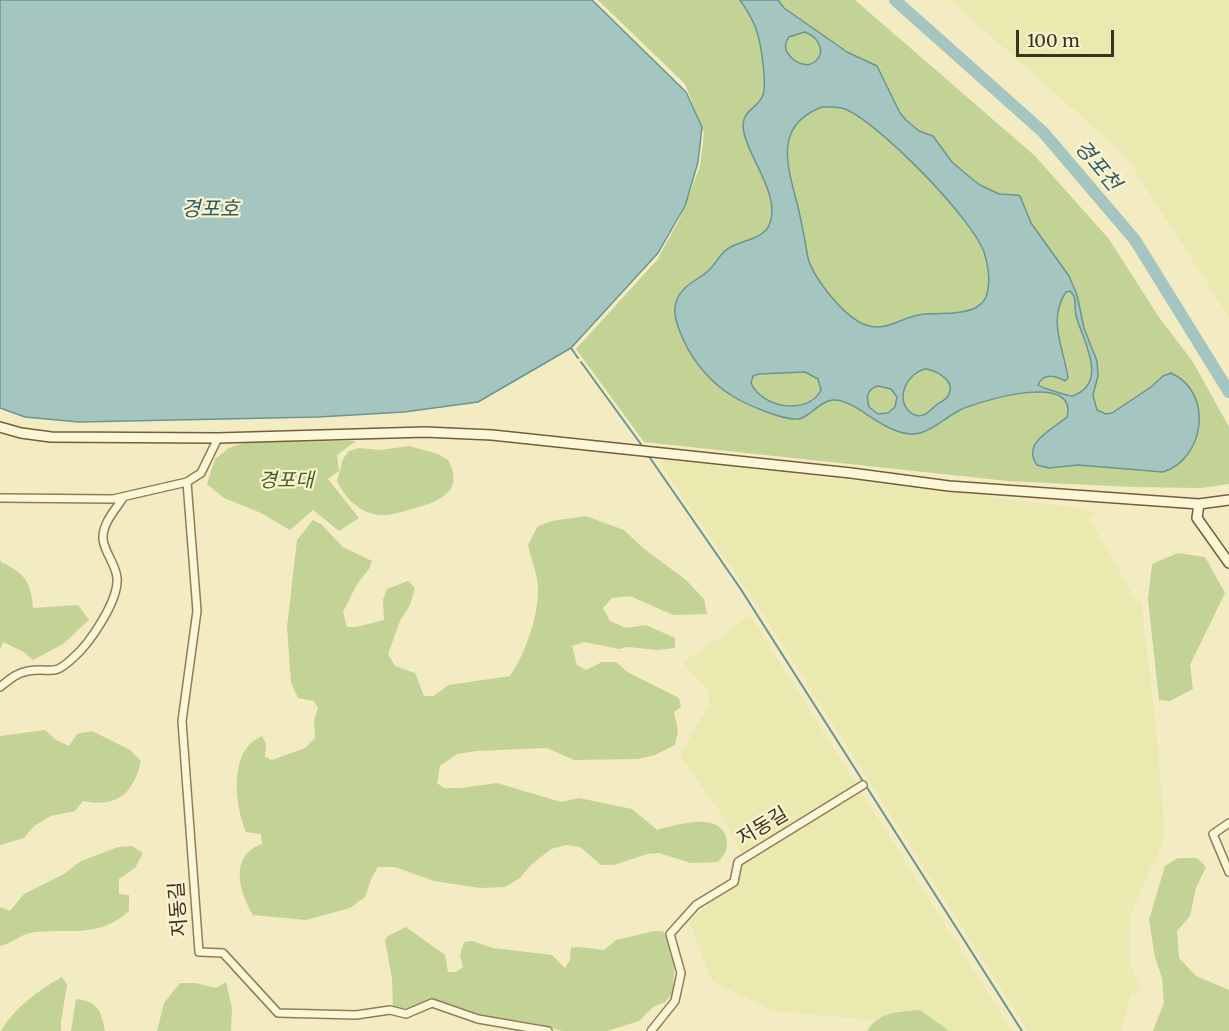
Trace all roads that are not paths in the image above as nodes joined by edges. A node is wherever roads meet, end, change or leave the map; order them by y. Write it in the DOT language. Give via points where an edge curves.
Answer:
graph roads {
  1 [pos="0,426"];
  2 [pos="218,438"];
  3 [pos="188,482"];
  4 [pos="0,498"];
  5 [pos="123,498"];
  6 [pos="1229,500"];
  7 [pos="1199,504"];
  8 [pos="1229,563"];
  9 [pos="0,687"];
  10 [pos="863,785"];
  11 [pos="1229,823"];
  12 [pos="1229,872"];
  13 [pos="548,1031"];
  14 [pos="651,1031"];
  1 -- 2 [label="street" via="51,437"];
  2 -- 3 [label="street" via="201,473"];
  2 -- 7 [label="street" via="425,432 492,435 949,486"];
  3 -- 5 [label="street"];
  3 -- 13 [label="street, 저동길" via="197,611 182,721 199,952 223,953 278,1013 356,1015 390,1010 406,1014 432,1003 478,1018"];
  4 -- 5 [label="street"];
  5 -- 9 [label="street" via="105,527 103,539 117,579 114,593 90,641 60,669 28,671"];
  6 -- 7 [label="street"];
  7 -- 8 [label="street" via="1197,518"];
  10 -- 14 [label="street, 저동길" via="738,862 734,882 696,905 676,926 670,934 681,973 675,1001"];
  11 -- 12 [label="street" via="1213,834"];
}
